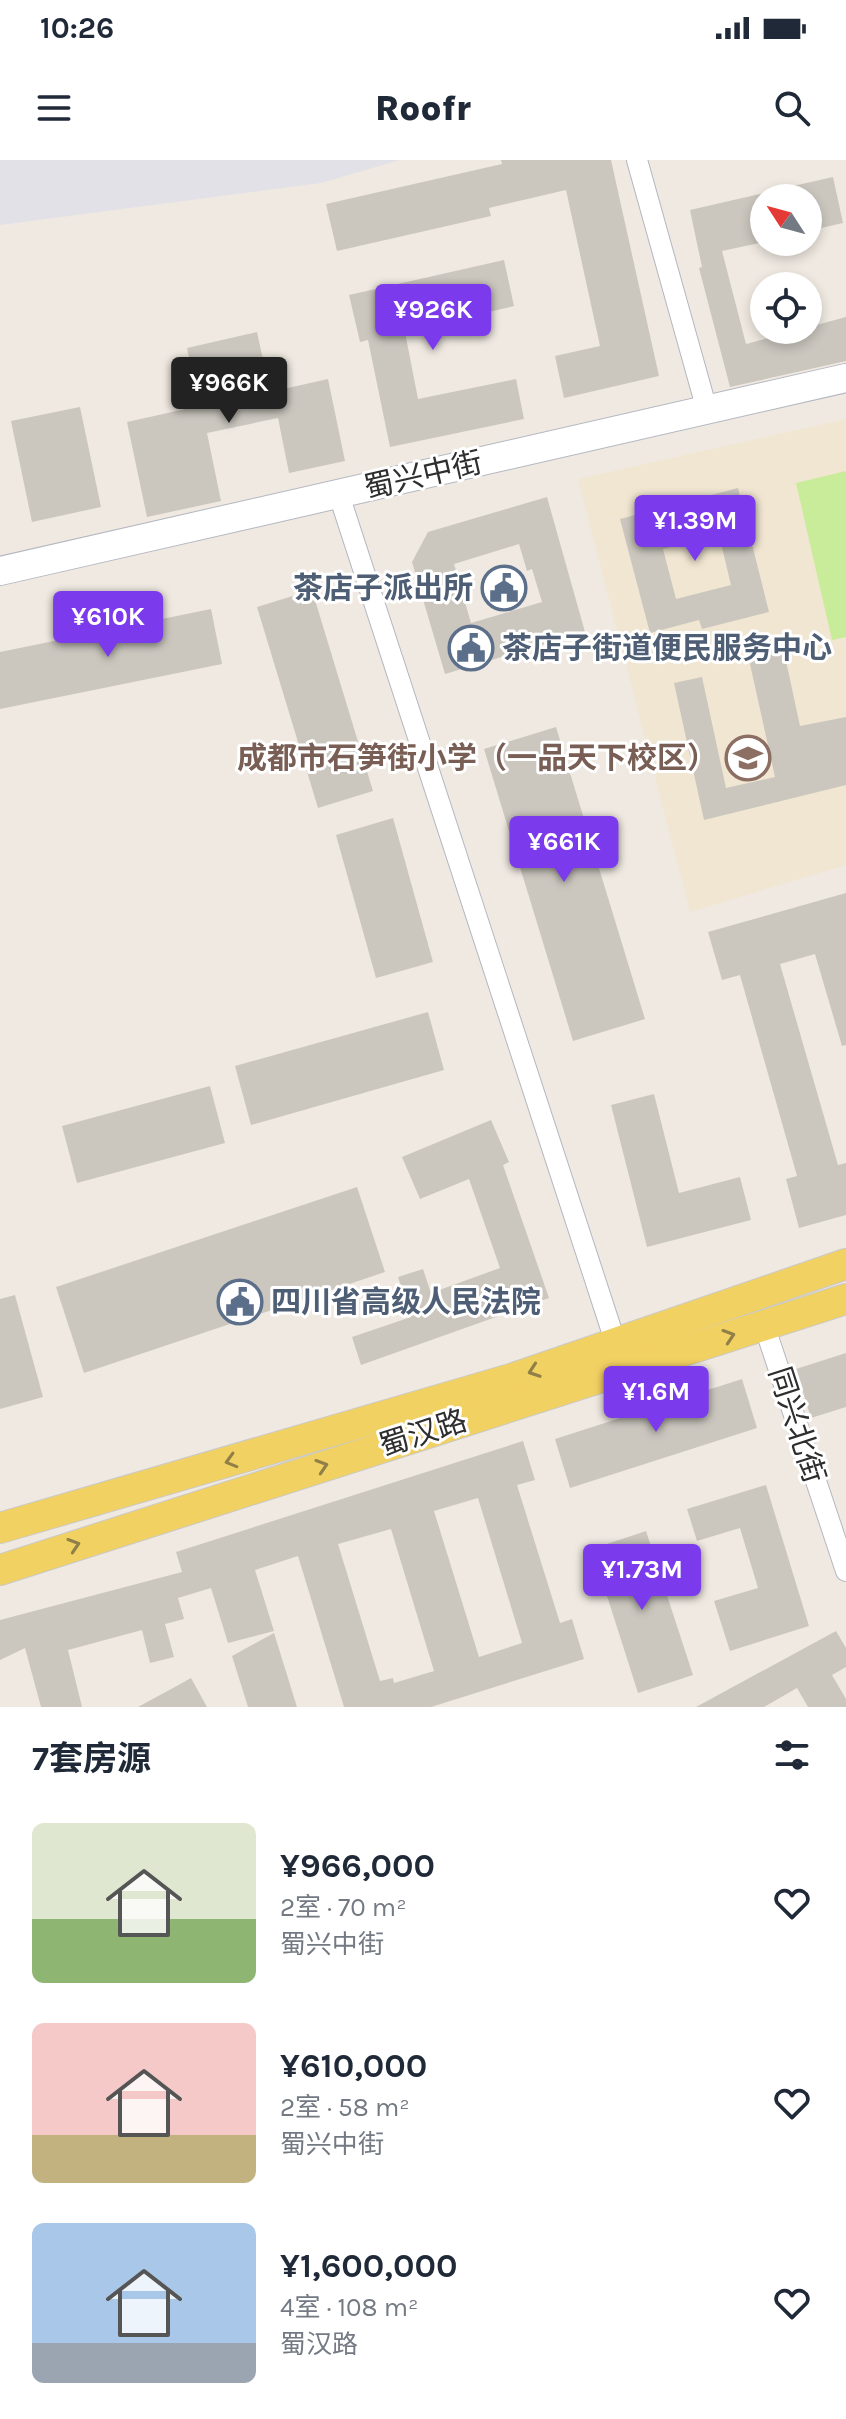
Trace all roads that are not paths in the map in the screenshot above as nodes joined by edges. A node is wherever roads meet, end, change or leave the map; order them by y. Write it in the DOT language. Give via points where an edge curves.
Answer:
graph roads {
  1 [pos="637,160"];
  2 [pos="846,378"];
  3 [pos="707,410"];
  4 [pos="339,495"];
  5 [pos="0,571"];
  6 [pos="846,1264"];
  7 [pos="846,1299"];
  8 [pos="764,1325"];
  9 [pos="616,1344"];
  10 [pos="0,1528"];
  11 [pos="0,1570"];
  12 [pos="846,1571"];
  1 -- 3 [label="street"];
  2 -- 3 [label="street, 蜀兴中街"];
  3 -- 4 [label="street, 蜀兴中街"];
  4 -- 5 [label="street, 蜀兴中街"];
  4 -- 9 [label="street"];
  6 -- 9 [label="main road, 蜀汉路"];
  7 -- 8 [label="main road, 蜀汉路"];
  11 -- 8 [label="main road, 蜀汉路, one-way"];
  8 -- 12 [label="street, 同兴北街"];
  9 -- 10 [label="main road, 蜀汉路, one-way"];
}
